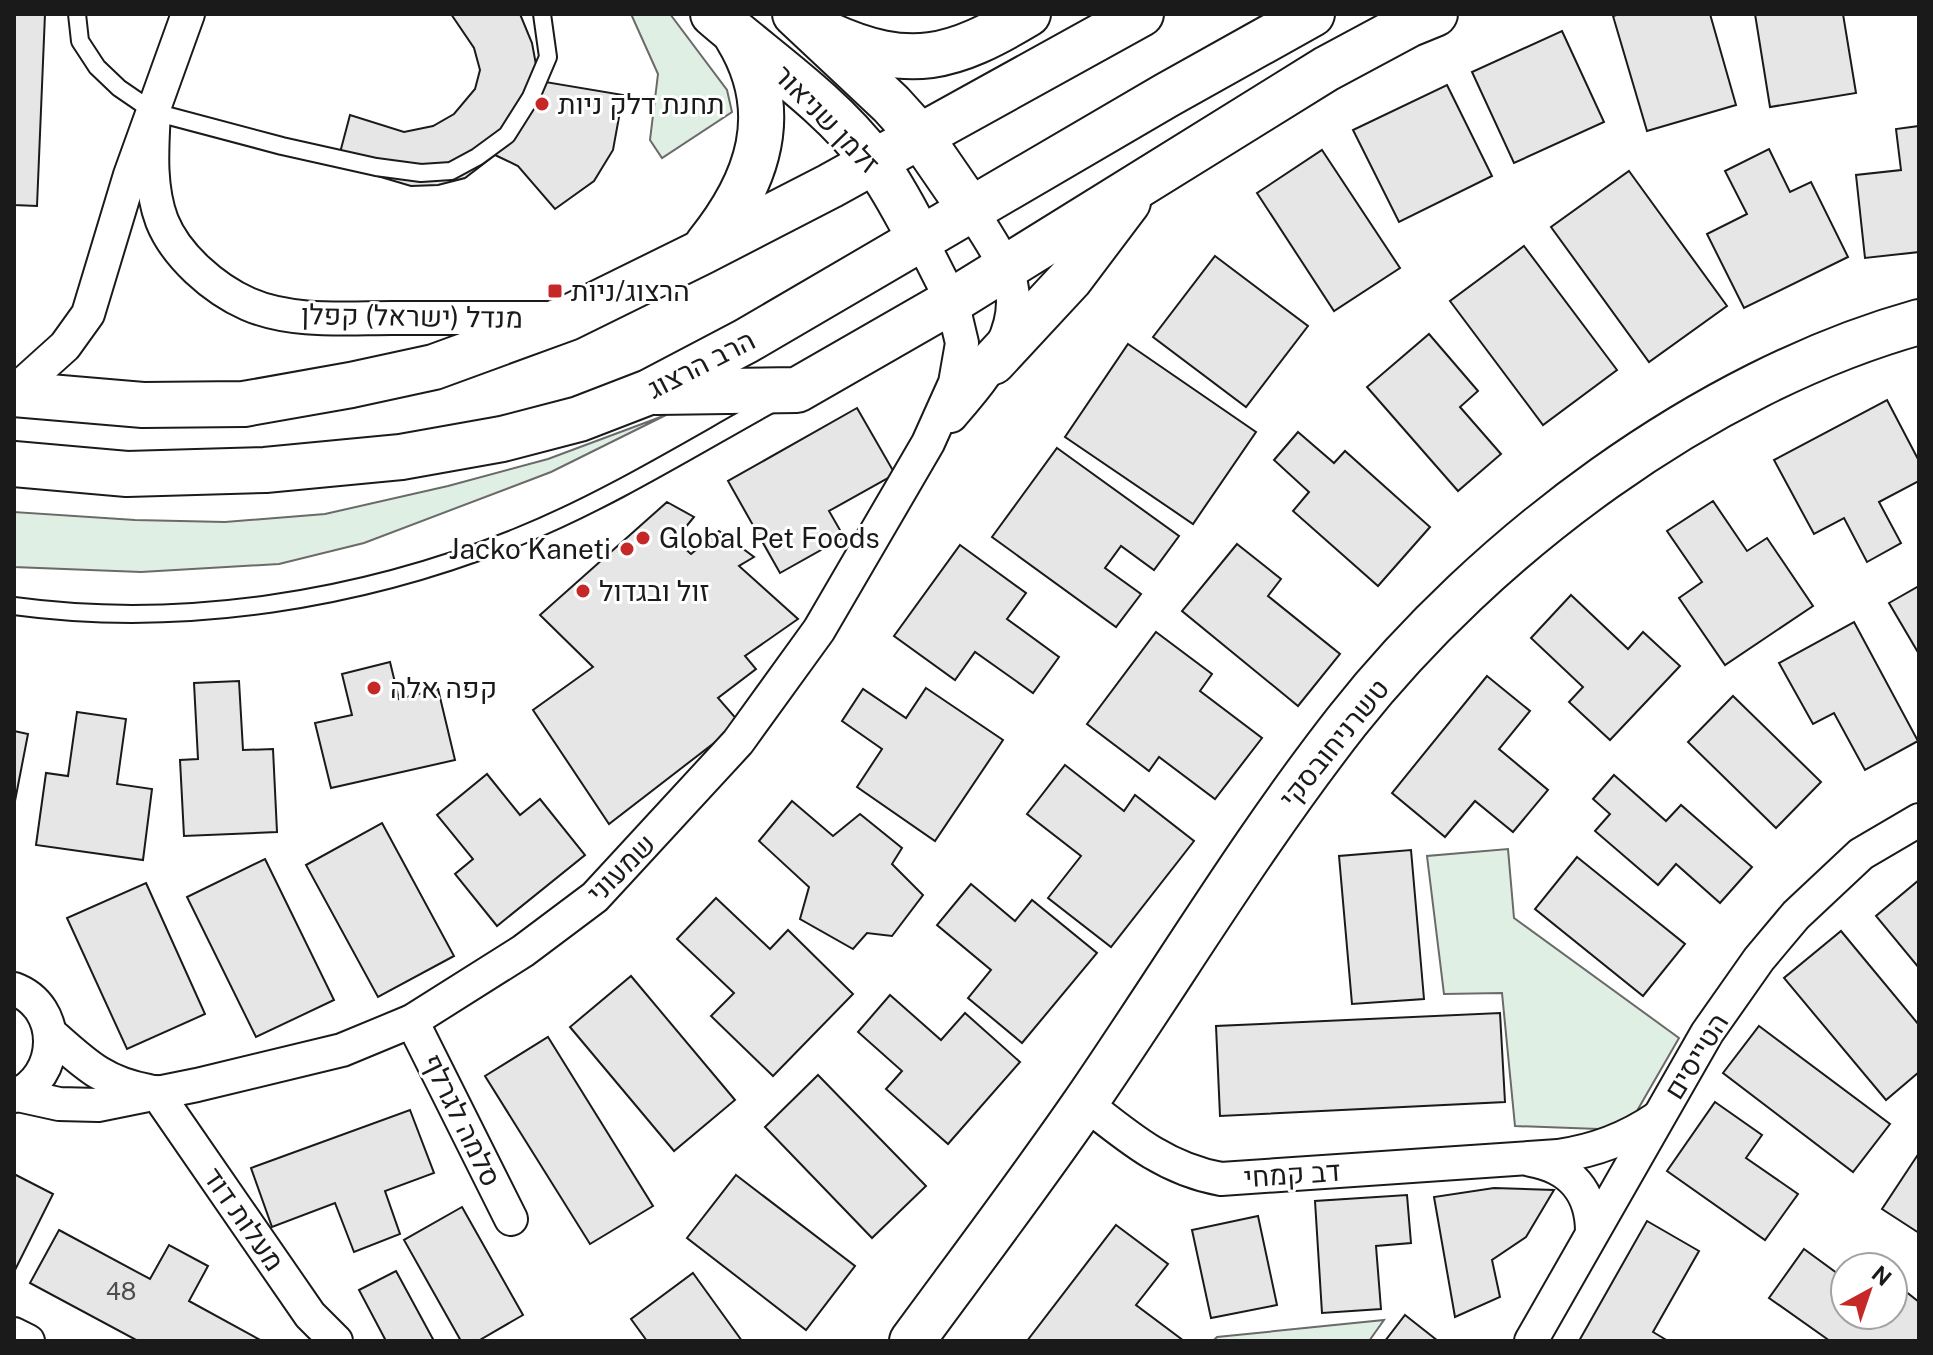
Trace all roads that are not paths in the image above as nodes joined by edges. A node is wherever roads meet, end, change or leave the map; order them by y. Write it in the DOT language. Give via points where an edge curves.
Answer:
graph roads {
  1 [pos="77,14"];
  2 [pos="188,14"];
  3 [pos="542,14"];
  4 [pos="1028,14"];
  5 [pos="1141,14"];
  6 [pos="1312,14"];
  7 [pos="1435,14"];
  8 [pos="799,17"];
  9 [pos="723,23"];
  10 [pos="154,112"];
  11 [pos="920,136"];
  12 [pos="875,161"];
  13 [pos="1143,183"];
  14 [pos="971,210"];
  15 [pos="921,240"];
  16 [pos="702,252"];
  17 [pos="1006,268"];
  18 [pos="952,301"];
  19 [pos="568,318"];
  20 [pos="1919,322"];
  21 [pos="993,362"];
  22 [pos="797,390"];
  23 [pos="649,392"];
  24 [pos="14,393"];
  25 [pos="928,443"];
  26 [pos="14,464"];
  27 [pos="14,606"];
  28 [pos="1919,820"];
  29 [pos="14,989"];
  30 [pos="412,1021"];
  31 [pos="50,1033"];
  32 [pos="156,1092"];
  33 [pos="16,1096"];
  34 [pos="1085,1103"];
  35 [pos="1657,1118"];
  36 [pos="1521,1158"];
  37 [pos="511,1219"];
  38 [pos="1592,1232"];
  39 [pos="14,1334"];
  40 [pos="28,1341"];
  41 [pos="336,1341"];
  42 [pos="912,1341"];
  43 [pos="1531,1341"];
  1 -- 10 [label="lane" via="80,41 97,67"];
  2 -- 10 [label="street, מנדל (ישראל) קפלן"];
  3 -- 10 [label="lane" via="548,57 531,97 507,135 451,171 376,167"];
  4 -- 8 [label="main road" via="954,51 910,58 859,46"];
  5 -- 11 [label="main road"];
  6 -- 14 [label="main road, הרב הרצוג"];
  7 -- 13 [label="main road" via="1326,69"];
  8 -- 11 [label="main road, זלמן שניאור"];
  9 -- 12 [label="main road, זלמן שניאור" via="786,74"];
  9 -- 16 [label="main road" via="745,51 758,91 761,137 741,199"];
  10 -- 19 [label="street, מנדל (ישראל) קפלן" via="153,182 162,221 181,253 214,283 249,304 290,315 341,319"];
  10 -- 24 [label="street, מנדל (ישראל) קפלן" via="88,314 65,346"];
  11 -- 12 [label="main road"];
  11 -- 14 [label="main road, זלמן שניאור"];
  12 -- 15 [label="main road, זלמן שניאור"];
  12 -- 16 [label="main road"];
  13 -- 17 [label="main road"];
  13 -- 21 [label="main road" via="1070,279"];
  14 -- 15 [label="main road, הרב הרצוג"];
  14 -- 17 [label="street, שמעוני"];
  15 -- 18 [label="street, שמעוני"];
  15 -- 23 [label="main road, הרב הרצוג"];
  16 -- 19 [label="main road"];
  17 -- 18 [label="main road"];
  17 -- 21 [label="street, שמעוני" via="1012,288 1011,324"];
  18 -- 22 [label="main road"];
  18 -- 25 [label="street, שמעוני" via="962,343 960,362"];
  19 -- 24 [label="main road" via="434,367 244,404 143,405"];
  20 -- 34 [label="main road, טשרניחובסקי" via="1830,351 1734,398 1577,499 1490,569 1349,718 1263,833"];
  21 -- 25 [label="street, שמעוני"];
  22 -- 23 [label="main road"];
  22 -- 27 [label="lane" via="633,481 520,536 366,585 163,615"];
  23 -- 26 [label="main road, הרב הרצוג" via="579,419 401,457 265,470 127,474"];
  25 -- 30 [label="street, שמעוני" via="819,630 738,742 595,897 523,951"];
  28 -- 35 [label="street, הטייסים" via="1861,854 1796,915 1707,1033"];
  29 -- 31 [label="street" via="34,1001"];
  30 -- 32 [label="street, שמעוני" via="342,1050"];
  30 -- 37 [label="street, סלמה לגרלף"];
  31 -- 32 [label="street, שמעוני" via="100,1075"];
  31 -- 33 [label="street" via="45,1069"];
  32 -- 33 [label="street, שמעוני" via="98,1105"];
  32 -- 41 [label="street, מעלות דוד" via="310,1315"];
  34 -- 36 [label="street, דב קמחי" via="1167,1163 1221,1179"];
  34 -- 42 [label="main road, טשרניחובסקי"];
  35 -- 36 [label="street, דב קמחי" via="1631,1134 1578,1153"];
  35 -- 38 [label="street, הטייסים"];
  36 -- 38 [label="street" via="1560,1170 1580,1187 1588,1200"];
  38 -- 43 [label="street, הטייסים"];
  39 -- 40 [label="street"];
}
